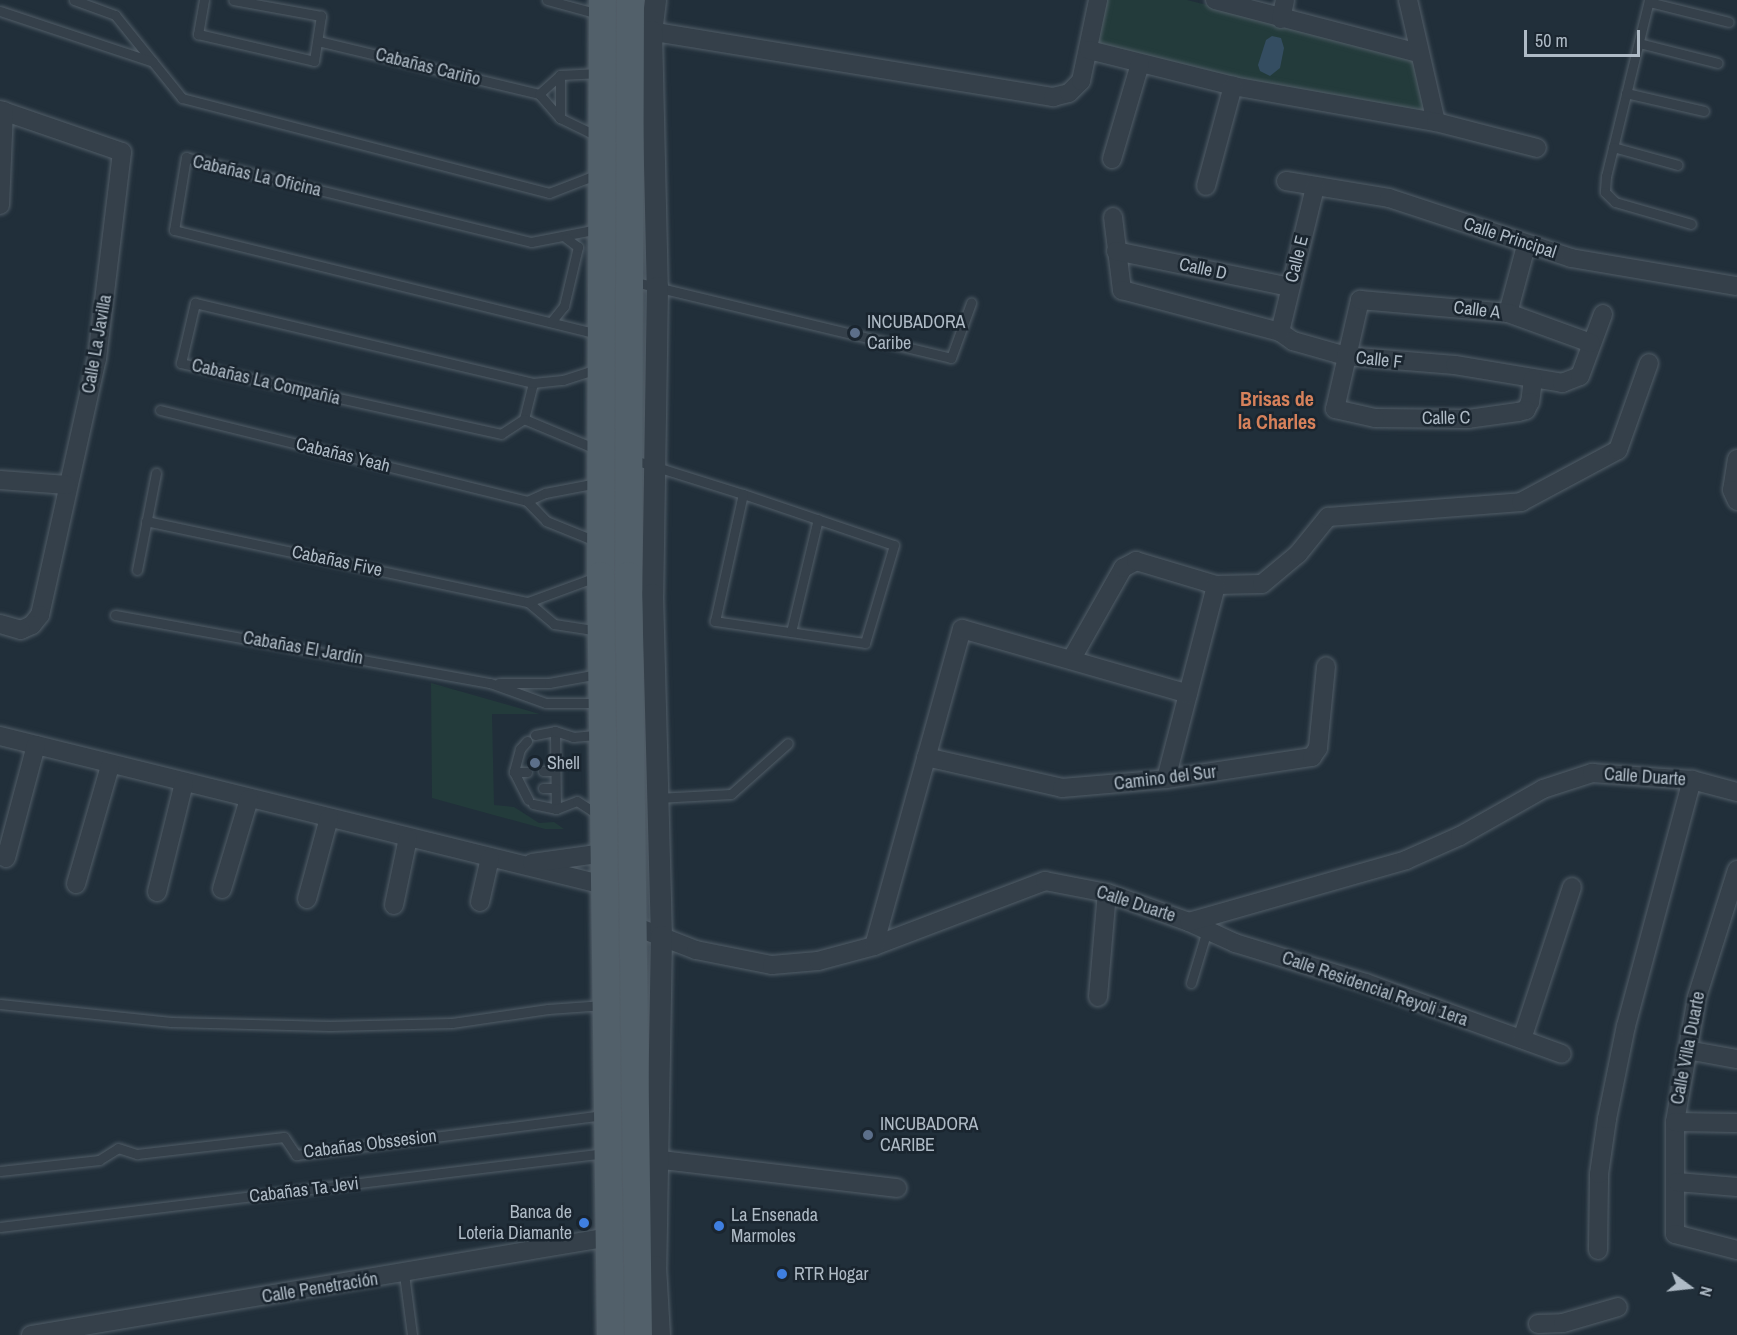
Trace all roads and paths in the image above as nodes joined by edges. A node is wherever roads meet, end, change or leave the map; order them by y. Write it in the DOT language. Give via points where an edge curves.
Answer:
graph roads {
  1 [pos="74,0"];
  2 [pos="204,0"];
  3 [pos="233,0"];
  4 [pos="547,0"];
  5 [pos="630,0"];
  6 [pos="655,0"];
  7 [pos="1098,0"];
  8 [pos="1215,0"];
  9 [pos="1286,0"];
  10 [pos="1408,0"];
  11 [pos="1649,1"];
  12 [pos="602,7"];
  13 [pos="0,11"];
  14 [pos="1281,19"];
  15 [pos="1729,22"];
  16 [pos="641,30"];
  17 [pos="318,41"];
  18 [pos="1639,43"];
  19 [pos="1089,50"];
  20 [pos="1419,53"];
  21 [pos="153,62"];
  22 [pos="1718,63"];
  23 [pos="1140,64"];
  24 [pos="603,72"];
  25 [pos="560,75"];
  26 [pos="1233,86"];
  27 [pos="1626,93"];
  28 [pos="538,94"];
  29 [pos="2,110"];
  30 [pos="1704,111"];
  31 [pos="560,118"];
  32 [pos="1436,122"];
  33 [pos="603,139"];
  34 [pos="1613,147"];
  35 [pos="1537,148"];
  36 [pos="1112,159"];
  37 [pos="1678,165"];
  38 [pos="603,172"];
  39 [pos="1286,181"];
  40 [pos="1206,186"];
  41 [pos="1315,187"];
  42 [pos="0,205"];
  43 [pos="1113,217"];
  44 [pos="1691,224"];
  45 [pos="603,228"];
  46 [pos="566,238"];
  47 [pos="1526,246"];
  48 [pos="1116,251"];
  49 [pos="631,281"];
  50 [pos="1737,286"];
  51 [pos="657,287"];
  52 [pos="1290,287"];
  53 [pos="971,303"];
  54 [pos="1508,313"];
  55 [pos="1603,314"];
  56 [pos="551,322"];
  57 [pos="1280,332"];
  58 [pos="602,334"];
  59 [pos="1591,343"];
  60 [pos="1346,356"];
  61 [pos="1649,363"];
  62 [pos="601,367"];
  63 [pos="1533,379"];
  64 [pos="533,383"];
  65 [pos="160,410"];
  66 [pos="524,419"];
  67 [pos="601,451"];
  68 [pos="1737,459"];
  69 [pos="641,462"];
  70 [pos="156,473"];
  71 [pos="0,480"];
  72 [pos="600,482"];
  73 [pos="67,485"];
  74 [pos="743,494"];
  75 [pos="527,501"];
  76 [pos="1737,501"];
  77 [pos="818,519"];
  78 [pos="146,521"];
  79 [pos="600,543"];
  80 [pos="137,570"];
  81 [pos="600,575"];
  82 [pos="1216,585"];
  83 [pos="528,602"];
  84 [pos="115,615"];
  85 [pos="0,624"];
  86 [pos="601,631"];
  87 [pos="791,632"];
  88 [pos="1071,660"];
  89 [pos="1326,666"];
  90 [pos="602,673"];
  91 [pos="490,683"];
  92 [pos="1188,694"];
  93 [pos="603,703"];
  94 [pos="555,731"];
  95 [pos="604,734"];
  96 [pos="0,736"];
  97 [pos="788,743"];
  98 [pos="36,745"];
  99 [pos="543,754"];
  100 [pos="555,754"];
  101 [pos="926,757"];
  102 [pos="110,765"];
  103 [pos="543,771"];
  104 [pos="555,771"];
  105 [pos="514,772"];
  106 [pos="527,772"];
  107 [pos="1166,780"];
  108 [pos="1692,780"];
  109 [pos="183,783"];
  110 [pos="543,788"];
  111 [pos="555,788"];
  112 [pos="1737,791"];
  113 [pos="654,798"];
  114 [pos="249,799"];
  115 [pos="555,809"];
  116 [pos="329,818"];
  117 [pos="604,819"];
  118 [pos="408,838"];
  119 [pos="604,854"];
  120 [pos="6,858"];
  121 [pos="490,858"];
  122 [pos="519,865"];
  123 [pos="1737,870"];
  124 [pos="76,884"];
  125 [pos="604,885"];
  126 [pos="1572,887"];
  127 [pos="222,889"];
  128 [pos="157,892"];
  129 [pos="1107,892"];
  130 [pos="307,899"];
  131 [pos="480,902"];
  132 [pos="394,905"];
  133 [pos="1189,922"];
  134 [pos="634,926"];
  135 [pos="1207,930"];
  136 [pos="661,936"];
  137 [pos="874,946"];
  138 [pos="1191,983"];
  139 [pos="1098,997"];
  140 [pos="0,1004"];
  141 [pos="606,1005"];
  142 [pos="1522,1039"];
  143 [pos="1687,1050"];
  144 [pos="1562,1054"];
  145 [pos="1737,1059"];
  146 [pos="609,1114"];
  147 [pos="1674,1122"];
  148 [pos="1737,1123"];
  149 [pos="609,1153"];
  150 [pos="647,1159"];
  151 [pos="0,1171"];
  152 [pos="1677,1182"];
  153 [pos="1737,1187"];
  154 [pos="897,1188"];
  155 [pos="0,1227"];
  156 [pos="609,1237"];
  157 [pos="1598,1250"];
  158 [pos="1737,1250"];
  159 [pos="404,1274"];
  160 [pos="1618,1307"];
  161 [pos="1538,1324"];
  162 [pos="1574,1328"];
  163 [pos="31,1335"];
  164 [pos="412,1335"];
  165 [pos="610,1335"];
  166 [pos="638,1335"];
  167 [pos="658,1335"];
  1 -- 21 [label="lane" via="115,15"];
  2 -- 17 [label="lane" via="198,34 314,61"];
  3 -- 17 [label="lane" via="321,16"];
  4 -- 12 [label="lane"];
  5 -- 16 [label="main road"];
  6 -- 16 [label="street"];
  7 -- 19 [label="street"];
  8 -- 14 [label="street"];
  9 -- 14 [label="street"];
  10 -- 20 [label="street"];
  11 -- 15 [label="lane"];
  11 -- 18 [label="lane"];
  12 -- 24 [label="main road"];
  13 -- 21 [label="lane"];
  14 -- 20 [label="street"];
  16 -- 19 [label="street" via="1036,96 1069,93 1081,81"];
  16 -- 49 [label="main road"];
  16 -- 51 [label="street"];
  17 -- 28 [label="lane, Cabañas Cariño"];
  18 -- 22 [label="lane"];
  18 -- 27 [label="lane"];
  19 -- 23 [label="street"];
  20 -- 32 [label="street"];
  21 -- 38 [label="lane" via="182,98 549,193"];
  23 -- 26 [label="street"];
  23 -- 36 [label="street"];
  24 -- 25 [label="lane"];
  24 -- 33 [label="main road"];
  25 -- 28 [label="lane"];
  25 -- 31 [label="lane"];
  26 -- 32 [label="street"];
  26 -- 40 [label="street"];
  27 -- 30 [label="lane"];
  27 -- 34 [label="lane"];
  28 -- 31 [label="lane"];
  29 -- 42 [label="street"];
  29 -- 73 [label="street, Calle La Javilla" via="122,152 97,357"];
  31 -- 33 [label="lane"];
  32 -- 35 [label="street"];
  33 -- 38 [label="main road"];
  34 -- 37 [label="lane"];
  34 -- 44 [label="lane" via="1605,192 1615,202"];
  38 -- 45 [label="main road"];
  39 -- 41 [label="street, Calle Principal"];
  41 -- 47 [label="street, Calle Principal" via="1389,198"];
  41 -- 52 [label="street, Calle E"];
  43 -- 48 [label="street"];
  45 -- 46 [label="lane, Cabañas La Oficina"];
  45 -- 58 [label="main road"];
  46 -- 56 [label="lane" via="578,247 564,306"];
  46 -- 56 [label="lane, Cabañas La Oficina" via="531,242 186,157 174,230"];
  47 -- 50 [label="street, Calle Principal" via="1571,258"];
  47 -- 54 [label="street"];
  48 -- 52 [label="street, Calle D"];
  48 -- 57 [label="street, Calle F" via="1120,288"];
  49 -- 51 [label="lane"];
  49 -- 69 [label="main road"];
  51 -- 53 [label="lane" via="951,358"];
  51 -- 69 [label="street"];
  52 -- 57 [label="street, Calle E"];
  54 -- 59 [label="street, Calle A"];
  54 -- 60 [label="street, Calle A" via="1461,306 1359,301"];
  55 -- 59 [label="street, Calle F"];
  56 -- 58 [label="lane, Cabañas La Oficina"];
  57 -- 60 [label="street, Calle F" via="1293,341"];
  58 -- 62 [label="main road"];
  59 -- 63 [label="street, Calle F" via="1580,376 1572,381"];
  60 -- 63 [label="street, Calle F" via="1455,365"];
  60 -- 63 [label="street, Calle C" via="1335,409 1375,418 1468,419 1518,412 1526,410 1530,402"];
  61 -- 82 [label="street" via="1618,450 1521,502 1328,517 1298,554 1262,584"];
  62 -- 64 [label="lane, Cabañas La Compañía" via="563,380"];
  62 -- 67 [label="main road"];
  64 -- 66 [label="lane"];
  64 -- 66 [label="lane, Cabañas La Compañía" via="195,303 182,363 501,434"];
  65 -- 75 [label="lane, Cabañas Yeah"];
  66 -- 67 [label="lane"];
  67 -- 72 [label="main road"];
  68 -- 76 [label="street" via="1732,490"];
  69 -- 74 [label="lane"];
  69 -- 113 [label="street"];
  69 -- 134 [label="main road"];
  70 -- 78 [label="lane"];
  71 -- 73 [label="street"];
  72 -- 75 [label="lane" via="545,493"];
  72 -- 79 [label="main road"];
  73 -- 85 [label="street, Calle La Javilla" via="40,615 21,630"];
  74 -- 77 [label="lane"];
  74 -- 87 [label="lane" via="715,621"];
  75 -- 79 [label="lane" via="546,521"];
  77 -- 87 [label="lane"];
  77 -- 87 [label="lane" via="894,545 865,643"];
  78 -- 80 [label="lane"];
  78 -- 83 [label="lane, Cabañas Five"];
  79 -- 81 [label="main road"];
  81 -- 83 [label="lane"];
  81 -- 86 [label="main road"];
  82 -- 88 [label="street" via="1136,561 1123,568"];
  82 -- 92 [label="street"];
  83 -- 86 [label="lane, Cabañas Five" via="554,624"];
  84 -- 91 [label="lane, Cabañas El Jardín"];
  86 -- 90 [label="main road"];
  88 -- 92 [label="street"];
  88 -- 101 [label="street" via="962,629"];
  89 -- 107 [label="street, Camino del Sur" via="1316,754"];
  90 -- 91 [label="lane, Cabañas El Jardín" via="549,683"];
  90 -- 93 [label="main road"];
  91 -- 93 [label="lane, Cabañas El Jardín" via="546,703"];
  92 -- 107 [label="street"];
  93 -- 95 [label="main road"];
  94 -- 95 [label="lane" via="573,737"];
  94 -- 100 [label="lane"];
  94 -- 105 [label="lane" via="531,738"];
  95 -- 117 [label="main road"];
  96 -- 98 [label="street"];
  97 -- 113 [label="lane" via="731,794"];
  98 -- 102 [label="street"];
  98 -- 120 [label="street"];
  99 -- 100 [label="lane"];
  100 -- 104 [label="lane"];
  101 -- 107 [label="street, Camino del Sur" via="1062,788"];
  101 -- 137 [label="street"];
  102 -- 109 [label="street"];
  102 -- 124 [label="street"];
  103 -- 104 [label="lane"];
  104 -- 111 [label="lane"];
  105 -- 106 [label="lane"];
  105 -- 115 [label="lane" via="530,802"];
  108 -- 112 [label="street, Calle Duarte"];
  108 -- 133 [label="street, Calle Duarte" via="1592,773 1543,789 1461,836 1406,860"];
  108 -- 157 [label="street" via="1626,1026 1607,1119 1599,1174"];
  109 -- 114 [label="street"];
  109 -- 128 [label="street"];
  110 -- 111 [label="lane"];
  111 -- 115 [label="lane"];
  113 -- 136 [label="street"];
  114 -- 116 [label="street"];
  114 -- 127 [label="street"];
  115 -- 117 [label="lane" via="577,801"];
  116 -- 118 [label="street"];
  116 -- 130 [label="street"];
  117 -- 119 [label="main road"];
  118 -- 121 [label="street"];
  118 -- 132 [label="street"];
  119 -- 122 [label="street"];
  119 -- 125 [label="main road"];
  121 -- 122 [label="street"];
  121 -- 131 [label="street"];
  122 -- 125 [label="street"];
  123 -- 143 [label="street, Calle Villa Duarte" via="1697,997"];
  125 -- 141 [label="main road"];
  126 -- 142 [label="street"];
  129 -- 133 [label="street, Calle Duarte"];
  129 -- 137 [label="street, Calle Duarte" via="1045,881"];
  129 -- 139 [label="street"];
  133 -- 135 [label="street, Calle Residencial Reyoli 1era"];
  134 -- 136 [label="street, Calle Duarte"];
  134 -- 150 [label="main road"];
  135 -- 138 [label="lane"];
  135 -- 142 [label="street, Calle Residencial Reyoli 1era"];
  136 -- 137 [label="street, Calle Duarte" via="696,950 772,965 818,961"];
  136 -- 150 [label="street"];
  140 -- 141 [label="lane" via="171,1022 330,1026 452,1023 548,1008"];
  141 -- 146 [label="main road"];
  142 -- 144 [label="street, Calle Residencial Reyoli 1era"];
  143 -- 145 [label="street"];
  143 -- 147 [label="street, Calle Villa Duarte"];
  146 -- 149 [label="main road"];
  146 -- 151 [label="lane, Cabañas Obssesion" via="296,1155 284,1137 137,1154 118,1148 99,1160"];
  147 -- 148 [label="street"];
  147 -- 152 [label="street, Calle Villa Duarte"];
  149 -- 155 [label="lane, Cabañas Ta Jevi"];
  149 -- 156 [label="main road"];
  150 -- 154 [label="street"];
  150 -- 166 [label="main road"];
  150 -- 167 [label="street"];
  152 -- 153 [label="street"];
  152 -- 158 [label="street, Calle Villa Duarte" via="1675,1231"];
  156 -- 159 [label="street, Calle Penetración"];
  156 -- 165 [label="main road"];
  159 -- 163 [label="street, Calle Penetración"];
  159 -- 164 [label="lane"];
  160 -- 162 [label="street"];
  161 -- 162 [label="street"];
}
